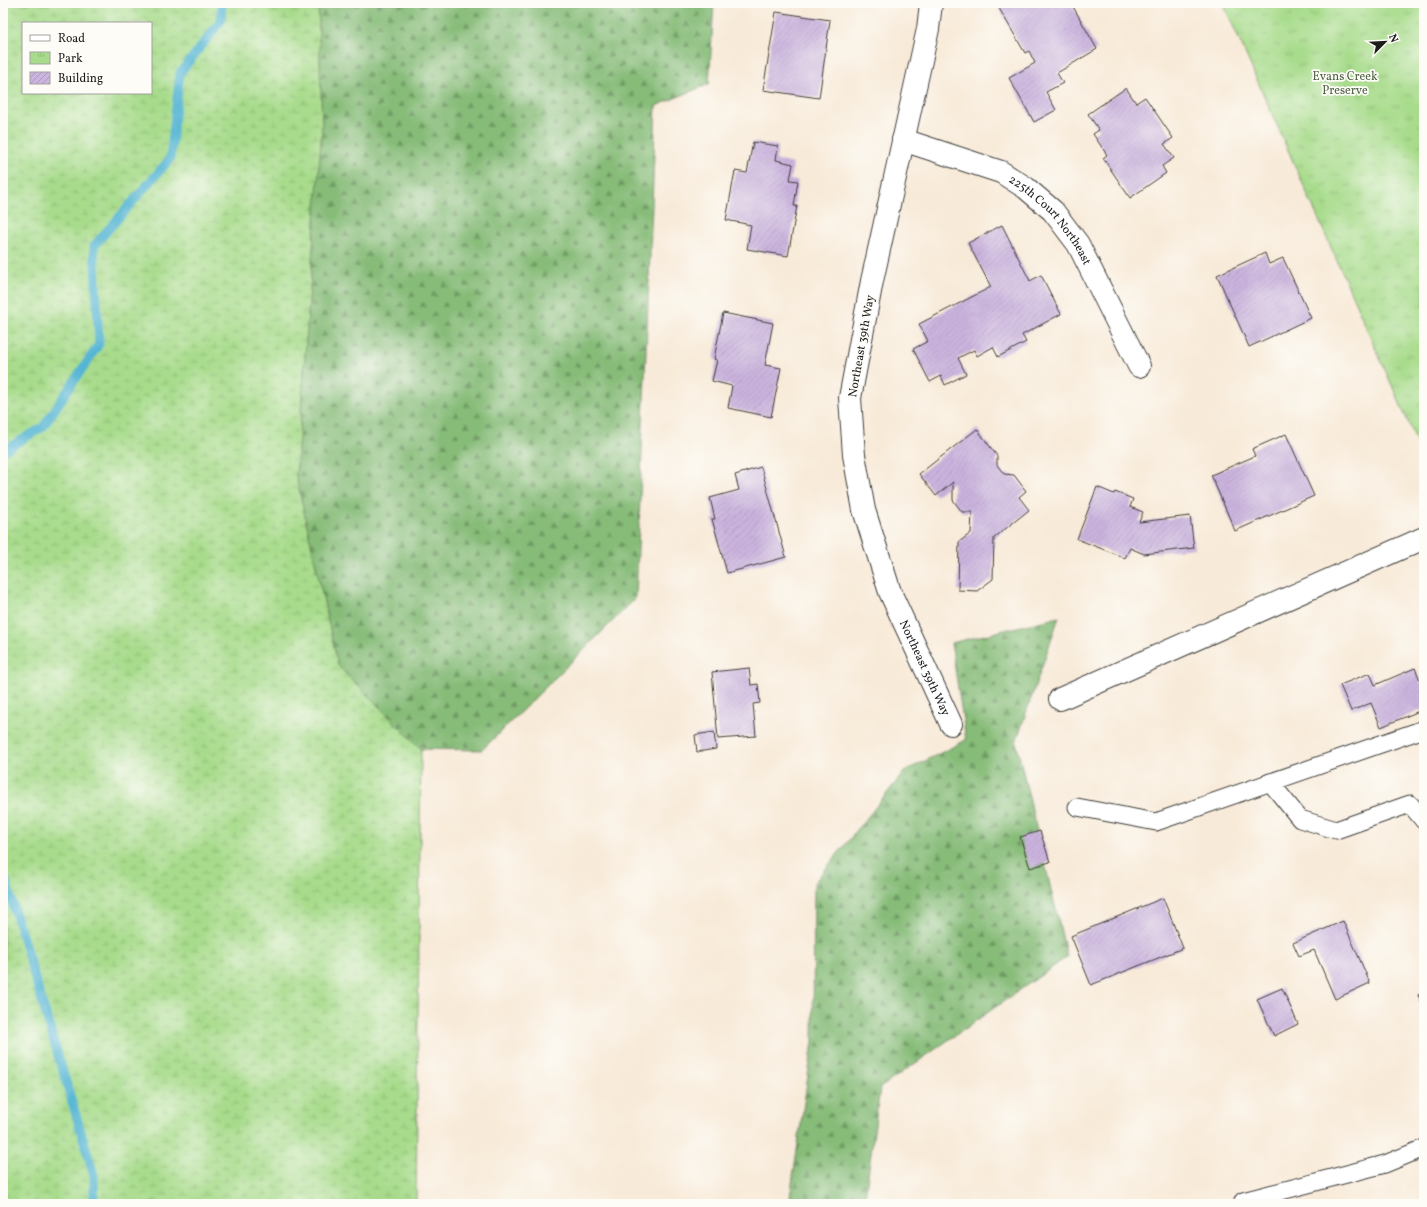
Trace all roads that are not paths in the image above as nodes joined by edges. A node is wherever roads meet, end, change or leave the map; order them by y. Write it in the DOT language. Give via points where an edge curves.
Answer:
graph roads {
  1 [pos="931,3"];
  2 [pos="904,140"];
  3 [pos="1139,366"];
  4 [pos="1424,538"];
  5 [pos="1060,699"];
  6 [pos="951,724"];
  7 [pos="1424,729"];
  8 [pos="1270,782"];
  9 [pos="1077,807"];
  10 [pos="1424,821"];
  11 [pos="1424,1148"];
  12 [pos="1243,1201"];
  1 -- 2 [label="street, Northeast 39th Way" via="928,29"];
  2 -- 3 [label="street, 225th Court Northeast" via="1000,172 1026,188 1053,211 1078,244"];
  2 -- 6 [label="street, Northeast 39th Way" via="872,281 850,398 854,455 864,510 890,592"];
  4 -- 5 [label="street"];
  7 -- 8 [label="lane"];
  8 -- 9 [label="lane" via="1156,822"];
  8 -- 10 [label="lane" via="1300,819 1336,830 1410,804"];
  11 -- 12 [label="lane" via="1385,1164"];
}
